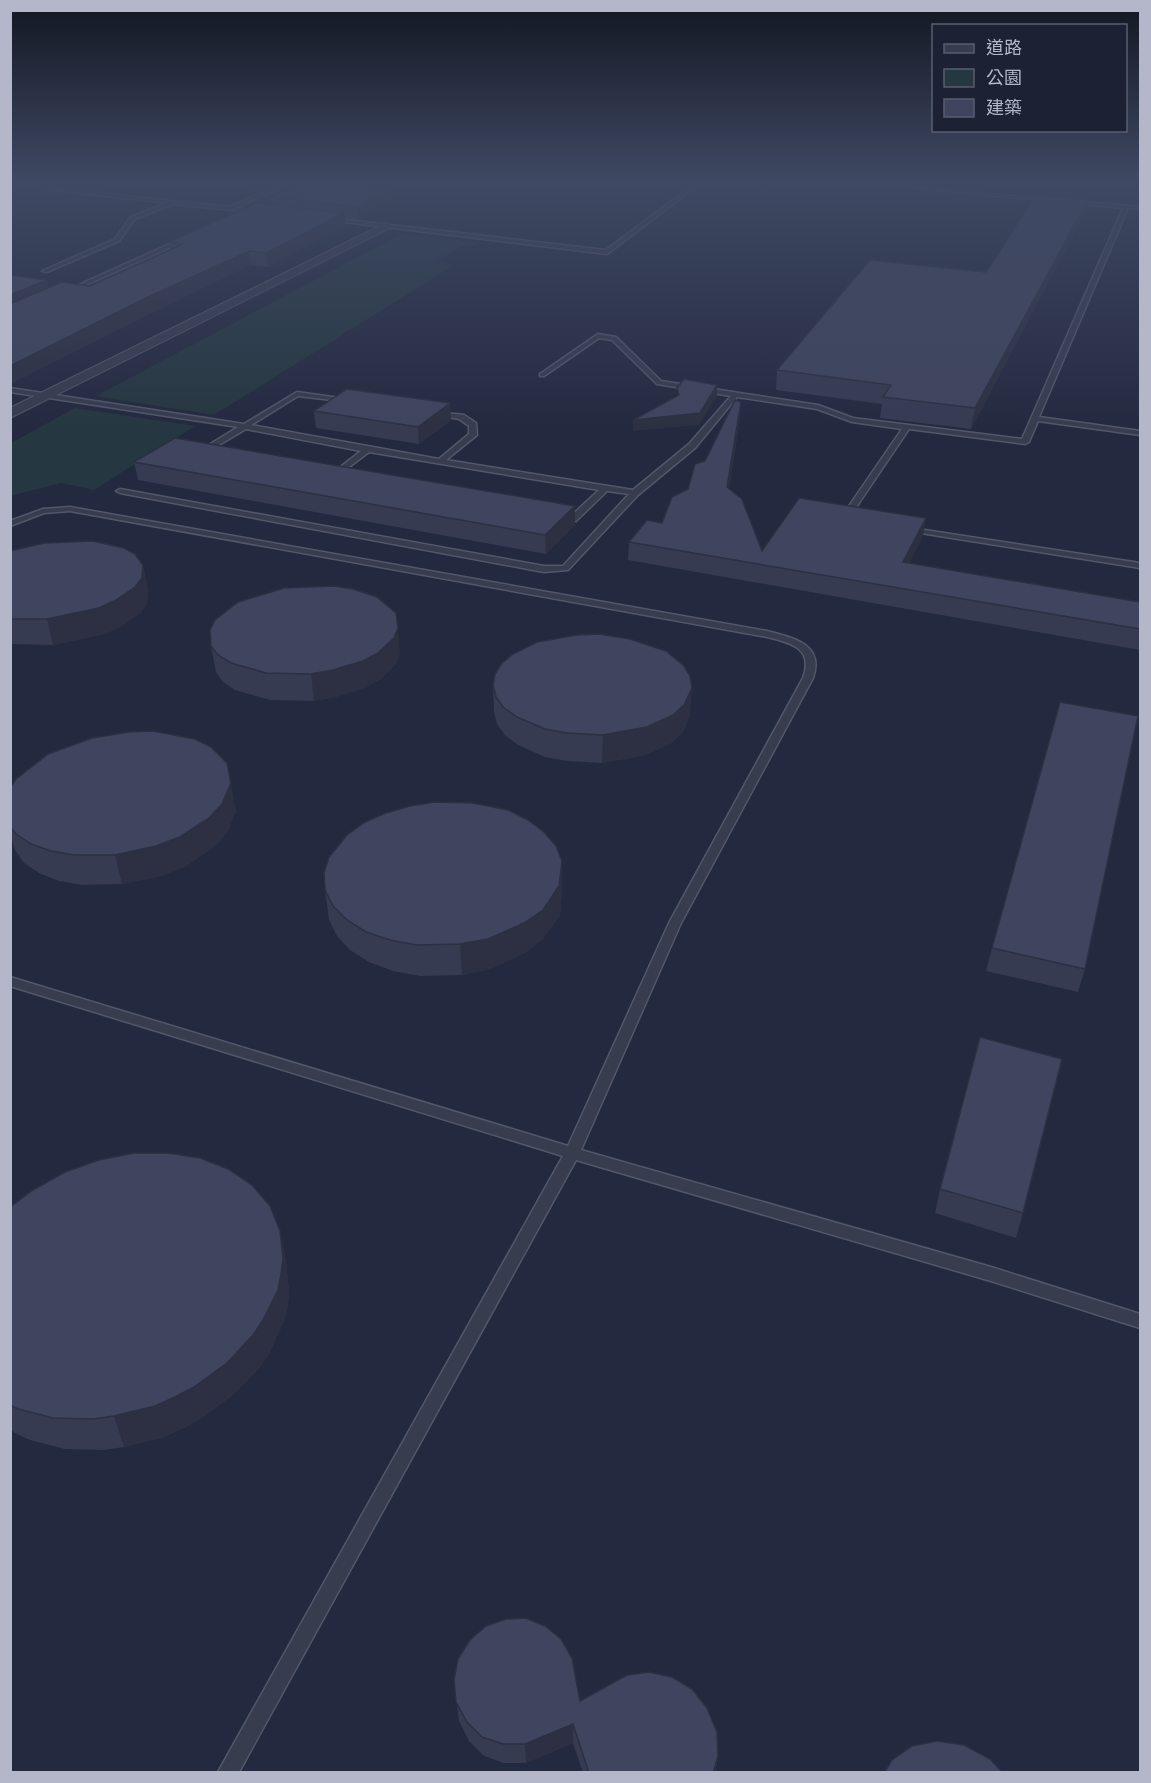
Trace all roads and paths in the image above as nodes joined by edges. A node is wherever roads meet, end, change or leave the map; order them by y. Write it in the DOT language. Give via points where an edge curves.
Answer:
graph roads {
  1 [pos="58,265"];
  2 [pos="126,265"];
  3 [pos="308,265"];
  4 [pos="1101,265"];
  5 [pos="45,271"];
  6 [pos="64,293"];
  7 [pos="542,375"];
  8 [pos="10,390"];
  9 [pos="49,395"];
  10 [pos="735,395"];
  11 [pos="356,402"];
  12 [pos="426,412"];
  13 [pos="10,414"];
  14 [pos="1035,418"];
  15 [pos="243,426"];
  16 [pos="907,427"];
  17 [pos="1140,433"];
  18 [pos="367,450"];
  19 [pos="211,456"];
  20 [pos="440,462"];
  21 [pos="321,476"];
  22 [pos="332,478"];
  23 [pos="343,480"];
  24 [pos="605,488"];
  25 [pos="120,491"];
  26 [pos="635,493"];
  27 [pos="550,515"];
  28 [pos="10,524"];
  29 [pos="876,524"];
  30 [pos="899,527"];
  31 [pos="1140,566"];
  32 [pos="10,981"];
  33 [pos="572,1152"];
  34 [pos="1140,1321"];
  35 [pos="228,1773"];
  1 -- 5 [label="lane"];
  2 -- 6 [label="lane"];
  3 -- 9 [label="street"];
  4 -- 14 [label="lane"];
  7 -- 10 [label="lane" via="598,336 614,338 659,383"];
  8 -- 9 [label="lane"];
  9 -- 13 [label="street"];
  9 -- 15 [label="lane"];
  10 -- 16 [label="lane" via="818,407 852,420"];
  10 -- 26 [label="lane" via="692,446"];
  11 -- 15 [label="lane" via="297,394"];
  12 -- 20 [label="lane" via="461,417 473,425 473,435"];
  14 -- 16 [label="lane" via="1025,442"];
  14 -- 17 [label="lane"];
  15 -- 18 [label="lane"];
  15 -- 19 [label="lane" via="200,454"];
  16 -- 29 [label="lane" via="853,506 860,521"];
  18 -- 20 [label="lane"];
  18 -- 22 [label="lane"];
  20 -- 24 [label="lane"];
  21 -- 22 [label="lane"];
  22 -- 23 [label="lane"];
  24 -- 26 [label="lane"];
  24 -- 27 [label="lane" via="573,519"];
  25 -- 26 [label="lane" via="544,569 565,568"];
  28 -- 33 [label="lane" via="43,511 70,509 722,625 795,642 809,653 812,663 808,678 675,923"];
  30 -- 31 [label="lane"];
  32 -- 33 [label="lane"];
  33 -- 34 [label="lane"];
  33 -- 35 [label="lane"];
}
